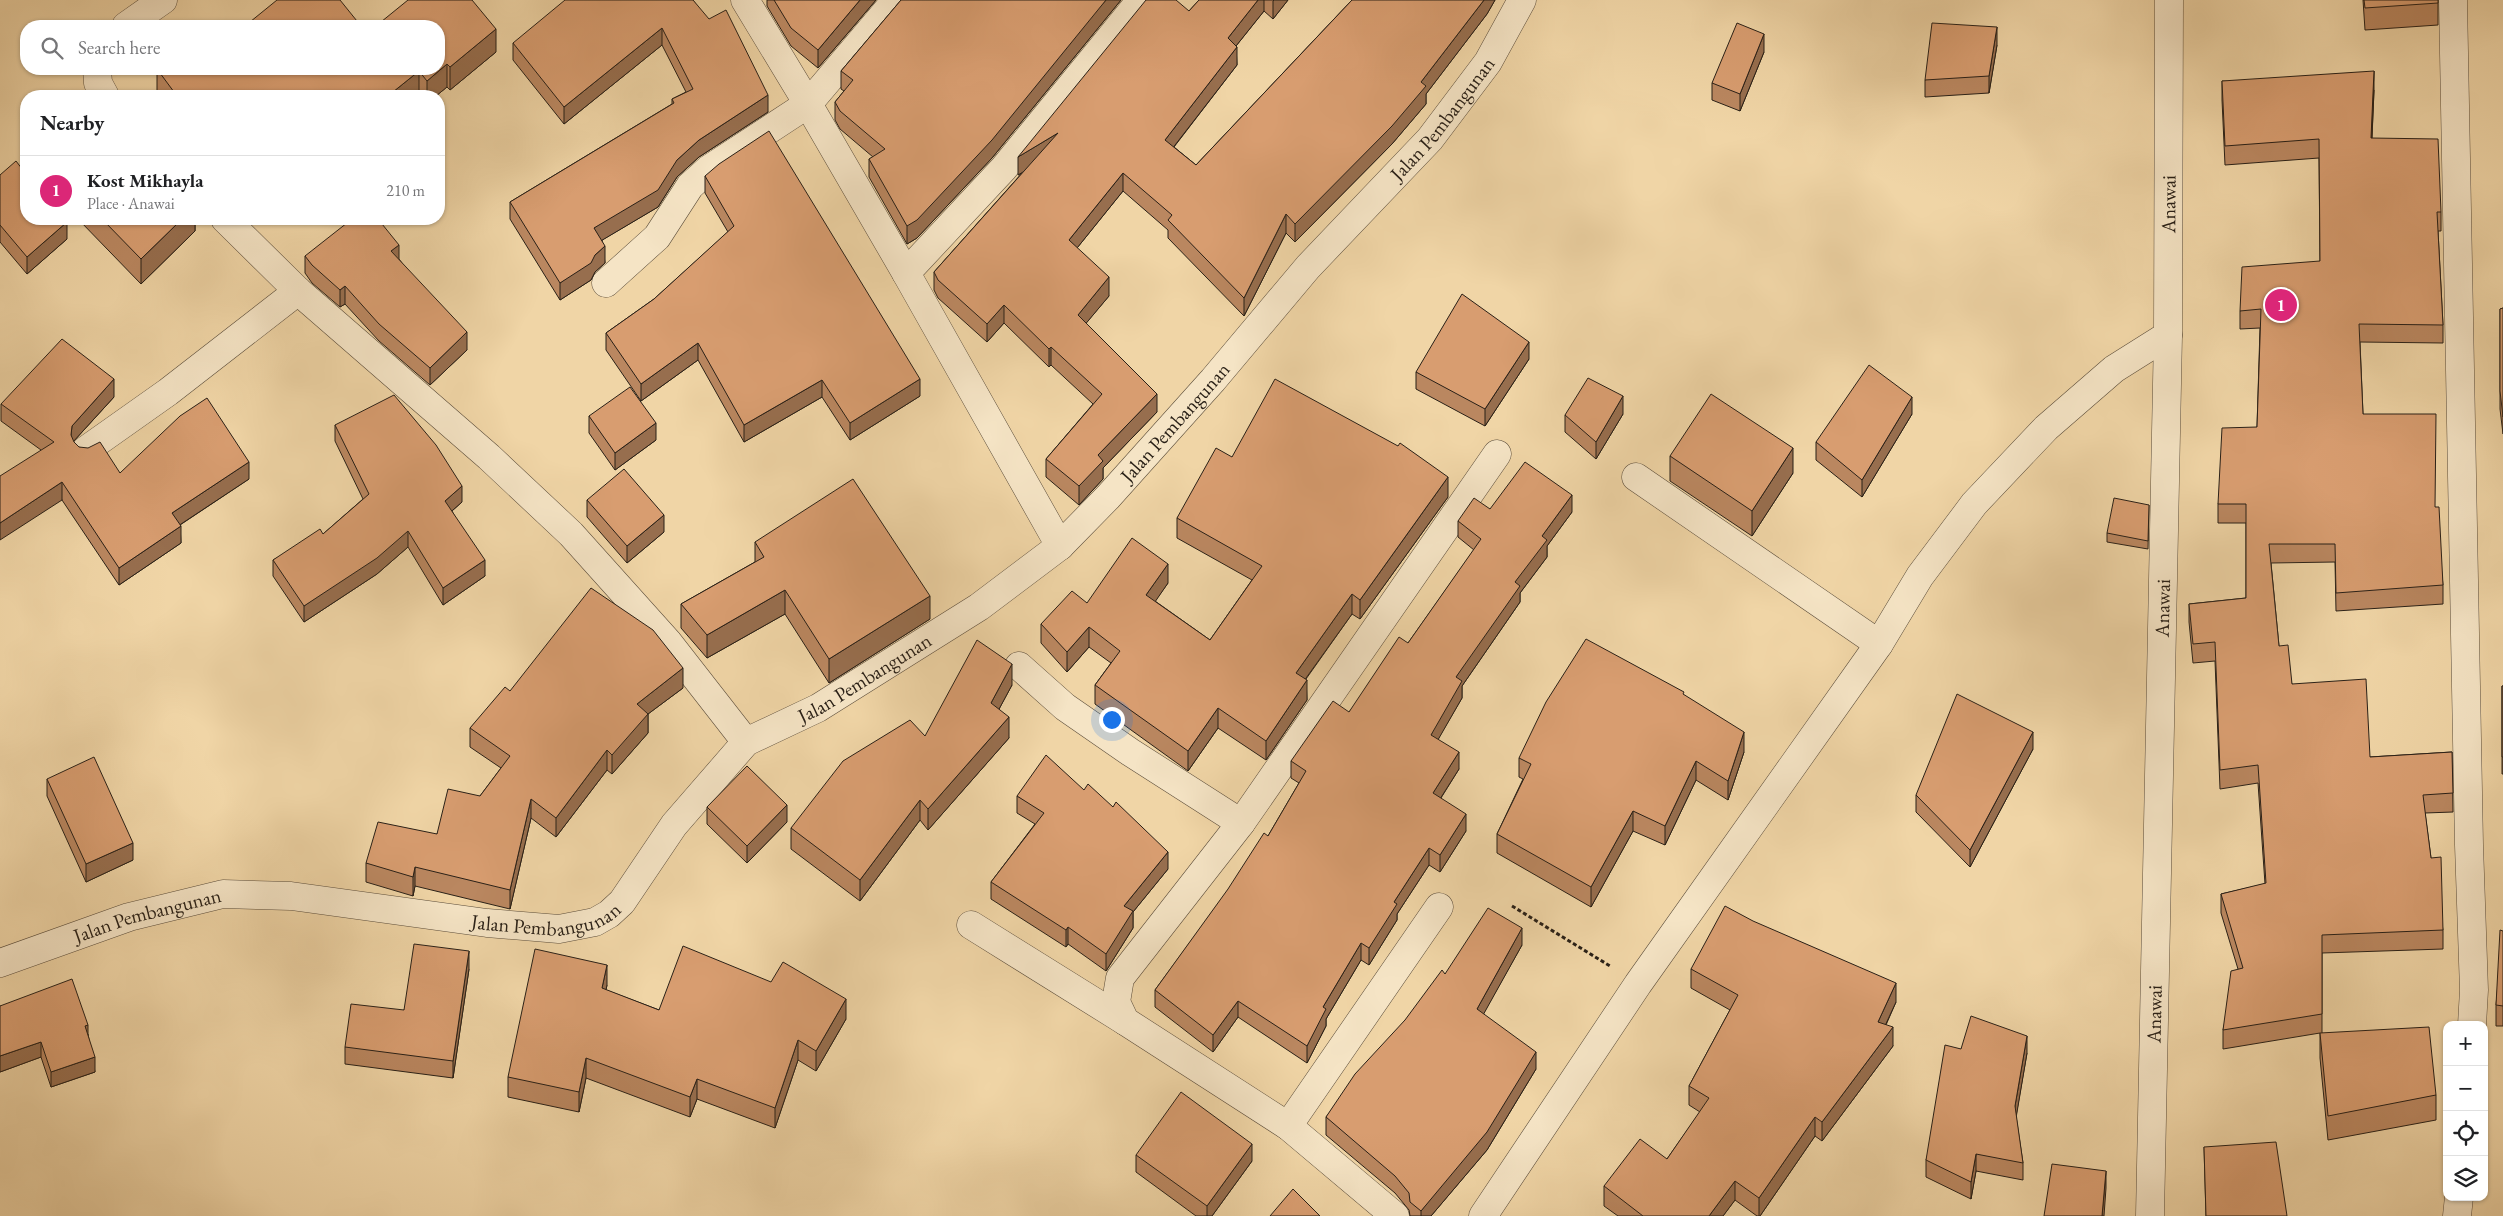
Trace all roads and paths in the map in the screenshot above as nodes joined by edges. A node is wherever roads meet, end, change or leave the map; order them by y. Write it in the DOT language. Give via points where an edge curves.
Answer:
graph roads {
  1 [pos="163,0"];
  2 [pos="744,0"];
  3 [pos="896,0"];
  4 [pos="1141,0"];
  5 [pos="1522,0"];
  6 [pos="2169,0"];
  7 [pos="2453,0"];
  8 [pos="135,20"];
  9 [pos="97,75"];
  10 [pos="102,90"];
  11 [pos="808,104"];
  12 [pos="231,225"];
  13 [pos="906,273"];
  14 [pos="606,283"];
  15 [pos="298,291"];
  16 [pos="2168,335"];
  17 [pos="86,450"];
  18 [pos="1497,454"];
  19 [pos="1636,477"];
  20 [pos="1060,546"];
  21 [pos="1879,644"];
  22 [pos="1019,666"];
  23 [pos="746,742"];
  24 [pos="1241,823"];
  25 [pos="1512,906"];
  26 [pos="1439,907"];
  27 [pos="971,926"];
  28 [pos="0,963"];
  29 [pos="1638,984"];
  30 [pos="1125,1021"];
  31 [pos="2472,1021"];
  32 [pos="1288,1126"];
  33 [pos="2459,1201"];
  34 [pos="1395,1216"];
  35 [pos="1482,1216"];
  36 [pos="2150,1216"];
  37 [pos="2457,1216"];
  1 -- 8 [label="street"];
  2 -- 11 [label="street"];
  3 -- 11 [label="street"];
  4 -- 13 [label="street" via="1004,168"];
  5 -- 20 [label="street, Jalan Pembangunan" via="1488,62 1430,139 1308,268 1213,380"];
  6 -- 16 [label="street, Anawai"];
  7 -- 31 [label="street"];
  9 -- 10 [label="street"];
  11 -- 13 [label="street"];
  11 -- 14 [label="street" via="709,169 690,186 657,237"];
  12 -- 15 [label="street"];
  13 -- 20 [label="street"];
  15 -- 17 [label="street" via="168,392"];
  15 -- 23 [label="street" via="571,534 668,642"];
  16 -- 21 [label="street" via="2114,369 2046,428 1974,504 1920,576"];
  16 -- 36 [label="street, Anawai"];
  18 -- 24 [label="street"];
  19 -- 21 [label="street"];
  20 -- 23 [label="street, Jalan Pembangunan" via="979,607 818,708"];
  21 -- 29 [label="street"];
  22 -- 24 [label="street" via="1065,707"];
  23 -- 28 [label="street, Jalan Pembangunan" via="674,825 622,902 595,922 559,929 487,923 291,896 223,894 129,917"];
  24 -- 30 [label="street" via="1120,978 1116,1002"];
  25 -- 29 [label="path"];
  26 -- 32 [label="street"];
  27 -- 30 [label="street"];
  29 -- 35 [label="street"];
  30 -- 32 [label="street"];
  32 -- 34 [label="street"];
  33 -- 37 [label="street"];
}
